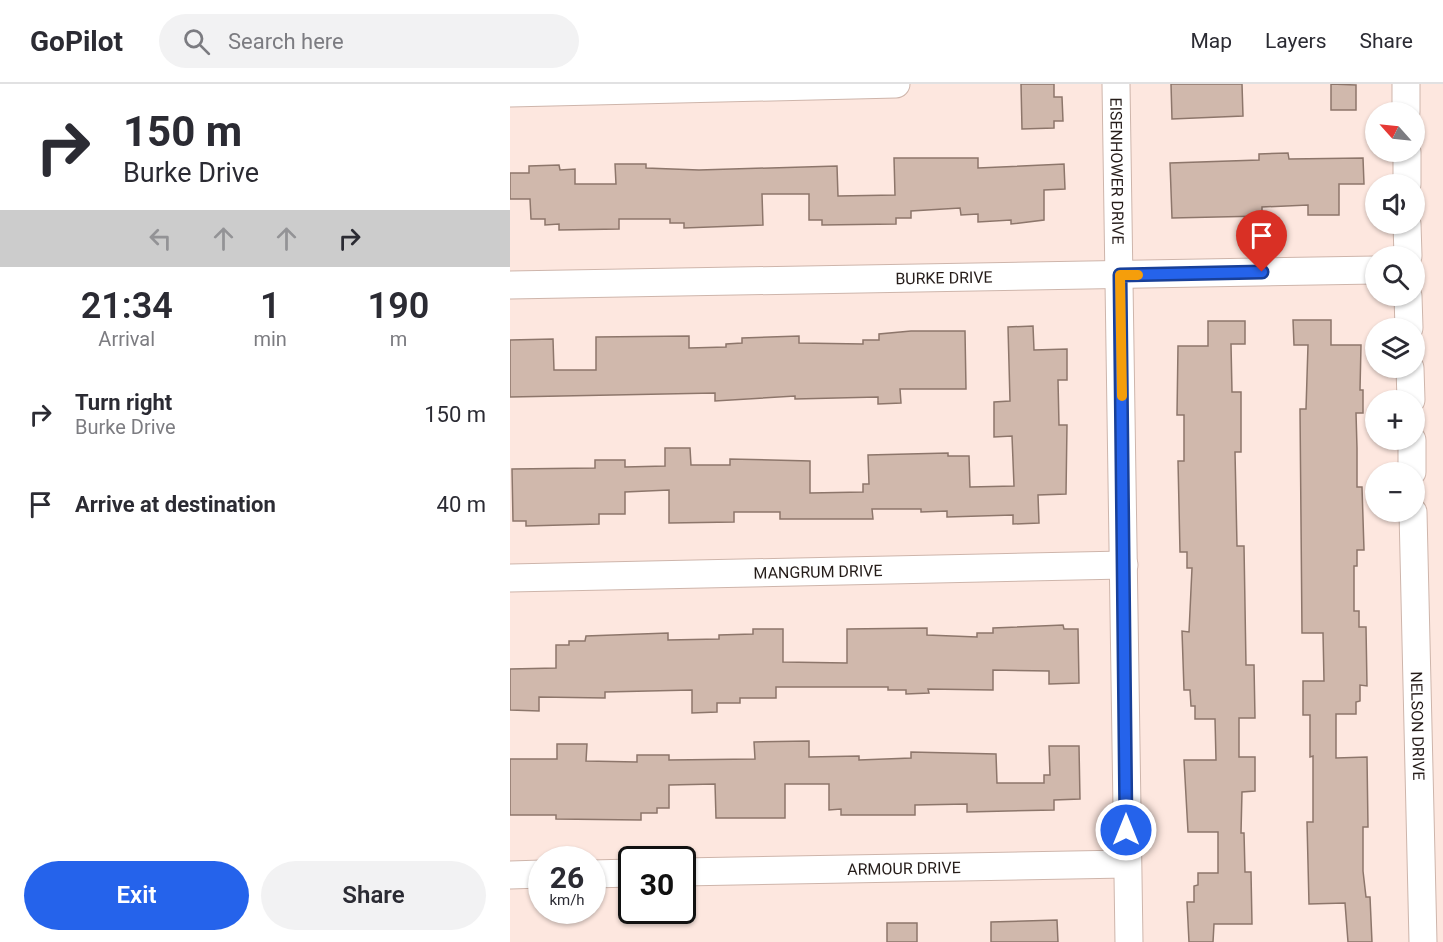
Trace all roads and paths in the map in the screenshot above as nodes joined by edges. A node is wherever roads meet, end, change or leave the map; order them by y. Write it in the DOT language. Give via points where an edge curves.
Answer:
graph roads {
  1 [pos="896,84"];
  2 [pos="1116,84"];
  3 [pos="1406,84"];
  4 [pos="584,88"];
  5 [pos="510,93"];
  6 [pos="1406,102"];
  7 [pos="1365,270"];
  8 [pos="1120,275"];
  9 [pos="510,285"];
  10 [pos="1413,522"];
  11 [pos="1124,566"];
  12 [pos="510,578"];
  13 [pos="1126,864"];
  14 [pos="696,872"];
  15 [pos="528,874"];
  16 [pos="510,875"];
  17 [pos="1129,942"];
  18 [pos="1423,942"];
  1 -- 4 [label="street"];
  2 -- 8 [label="street, EISENHOWER DRIVE"];
  3 -- 6 [label="street"];
  4 -- 5 [label="street"];
  7 -- 8 [label="street, BURKE DRIVE"];
  8 -- 9 [label="street, BURKE DRIVE"];
  8 -- 11 [label="street, EISENHOWER DRIVE"];
  10 -- 18 [label="street, NELSON DRIVE"];
  11 -- 12 [label="street, MANGRUM DRIVE"];
  11 -- 13 [label="street, EISENHOWER DRIVE"];
  13 -- 14 [label="street, ARMOUR DRIVE"];
  13 -- 17 [label="street, EISENHOWER DRIVE"];
  15 -- 16 [label="street"];
}
